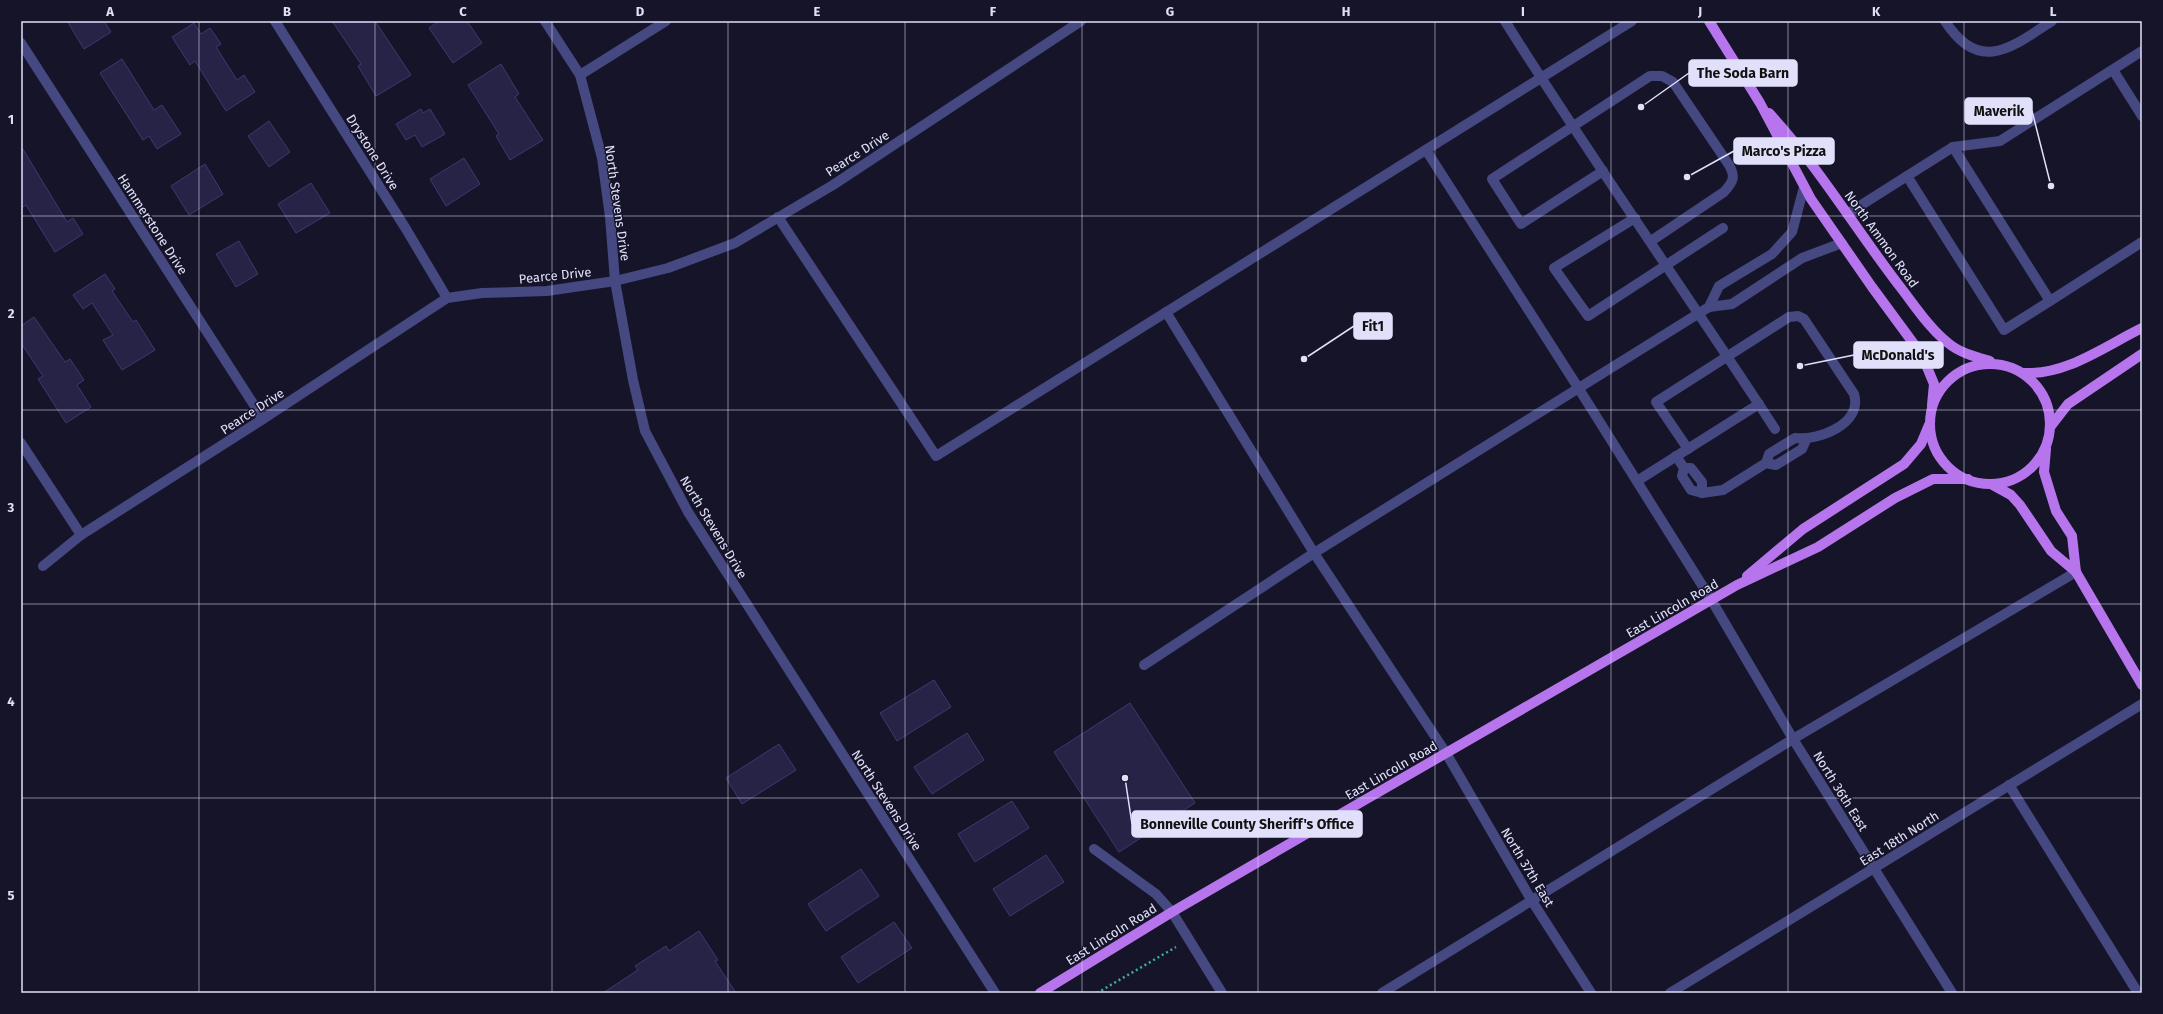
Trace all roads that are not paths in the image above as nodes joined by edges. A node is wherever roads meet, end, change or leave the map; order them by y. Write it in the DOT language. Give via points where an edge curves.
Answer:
graph roads {
  1 [pos="275,21"];
  2 [pos="545,21"];
  3 [pos="666,21"];
  4 [pos="1081,21"];
  5 [pos="1505,21"];
  6 [pos="1632,21"];
  7 [pos="1709,21"];
  8 [pos="1944,21"];
  9 [pos="2052,21"];
  10 [pos="21,43"];
  11 [pos="2142,51"];
  12 [pos="2113,70"];
  13 [pos="580,76"];
  14 [pos="1541,78"];
  15 [pos="1760,103"];
  16 [pos="2142,116"];
  17 [pos="1574,127"];
  18 [pos="1953,147"];
  19 [pos="1426,150"];
  20 [pos="1603,171"];
  21 [pos="1906,176"];
  22 [pos="1804,187"];
  23 [pos="1847,214"];
  24 [pos="778,217"];
  25 [pos="1635,218"];
  26 [pos="1723,228"];
  27 [pos="1651,241"];
  28 [pos="1842,243"];
  29 [pos="2141,246"];
  30 [pos="1667,265"];
  31 [pos="615,281"];
  32 [pos="447,298"];
  33 [pos="2050,301"];
  34 [pos="1709,307"];
  35 [pos="1166,312"];
  36 [pos="1700,313"];
  37 [pos="2142,328"];
  38 [pos="2142,354"];
  39 [pos="1727,355"];
  40 [pos="2002,364"];
  41 [pos="2024,373"];
  42 [pos="1579,389"];
  43 [pos="1759,404"];
  44 [pos="1932,404"];
  45 [pos="263,419"];
  46 [pos="1929,424"];
  47 [pos="2051,426"];
  48 [pos="1775,429"];
  49 [pos="21,442"];
  50 [pos="2047,447"];
  51 [pos="1688,449"];
  52 [pos="1676,456"];
  53 [pos="1968,479"];
  54 [pos="1637,481"];
  55 [pos="1991,484"];
  56 [pos="81,535"];
  57 [pos="1314,553"];
  58 [pos="43,566"];
  59 [pos="2076,572"];
  60 [pos="1737,585"];
  61 [pos="1712,601"];
  62 [pos="1144,665"];
  63 [pos="2142,686"];
  64 [pos="2142,704"];
  65 [pos="1793,739"];
  66 [pos="1446,753"];
  67 [pos="2009,785"];
  68 [pos="1094,849"];
  69 [pos="1874,868"];
  70 [pos="1532,901"];
  71 [pos="1172,912"];
  72 [pos="995,993"];
  73 [pos="1040,993"];
  74 [pos="1222,993"];
  75 [pos="1382,993"];
  76 [pos="1591,993"];
  77 [pos="1670,993"];
  78 [pos="1952,993"];
  79 [pos="2138,993"];
  1 -- 32 [label="street, Drystone Drive"];
  2 -- 13 [label="street, North Stevens Drive"];
  3 -- 13 [label="street"];
  4 -- 24 [label="street, Pearce Drive" via="833,185"];
  5 -- 14 [label="street"];
  6 -- 14 [label="street"];
  7 -- 15 [label="main road, North Ammon Road"];
  8 -- 9 [label="street" via="1968,48 1989,52 2015,45"];
  10 -- 45 [label="street, Hammerstone Drive"];
  11 -- 12 [label="street"];
  12 -- 16 [label="street"];
  12 -- 18 [label="street" via="2000,141"];
  13 -- 31 [label="street, North Stevens Drive" via="602,158"];
  14 -- 17 [label="street"];
  14 -- 19 [label="street"];
  15 -- 22 [label="main road, North Ammon Road"];
  15 -- 23 [label="main road, North Ammon Road" via="1820,174"];
  17 -- 20 [label="street"];
  17 -- 20 [label="street" via="1492,179 1521,224"];
  17 -- 27 [label="street" via="1650,76 1662,76 1674,82 1732,170 1733,183 1724,192"];
  18 -- 21 [label="street"];
  18 -- 33 [label="street"];
  19 -- 35 [label="street"];
  19 -- 42 [label="street, North 36th East"];
  20 -- 25 [label="street"];
  21 -- 23 [label="street"];
  21 -- 33 [label="street" via="2004,330"];
  22 -- 28 [label="main road, North Ammon Road"];
  22 -- 34 [label="street" via="1792,232 1772,254 1719,286"];
  23 -- 40 [label="main road, North Ammon Road" via="1908,298 1949,344 1972,356"];
  24 -- 31 [label="street, Pearce Drive" via="735,243 668,268"];
  24 -- 35 [label="street" via="936,456"];
  25 -- 27 [label="street"];
  25 -- 30 [label="street" via="1554,268 1588,316"];
  26 -- 30 [label="street"];
  27 -- 30 [label="street"];
  28 -- 34 [label="street" via="1802,258 1732,304"];
  28 -- 44 [label="main road, North Ammon Road" via="1922,355 1934,384"];
  29 -- 33 [label="street"];
  30 -- 36 [label="street"];
  31 -- 32 [label="street, Pearce Drive" via="547,291 482,293"];
  31 -- 72 [label="street, North Stevens Drive" via="632,380 645,431 688,512"];
  32 -- 45 [label="street, Pearce Drive"];
  34 -- 36 [label="street"];
  35 -- 57 [label="street, North 37th East"];
  36 -- 39 [label="street"];
  36 -- 42 [label="street"];
  37 -- 41 [label="main road" via="2072,364 2040,373"];
  38 -- 47 [label="main road" via="2068,404"];
  39 -- 43 [label="street"];
  39 -- 51 [label="street" via="1656,402"];
  39 -- 52 [label="street" via="1789,317 1798,316 1804,319 1854,394 1856,402 1850,415 1838,427 1806,440 1795,438 1769,454 1766,463 1723,490 1702,493 1691,490 1682,476 1684,468"];
  40 -- 41 [label="main road"];
  40 -- 44 [label="main road" via="1972,366 1955,374 1941,388"];
  41 -- 47 [label="main road" via="2040,388 2048,405"];
  42 -- 54 [label="street, North 36th East"];
  42 -- 57 [label="street"];
  43 -- 48 [label="street"];
  43 -- 51 [label="street"];
  44 -- 46 [label="main road"];
  45 -- 56 [label="street, Pearce Drive"];
  46 -- 53 [label="main road" via="1932,442 1942,461 1958,475"];
  46 -- 60 [label="main road, East Lincoln Road" via="1921,444 1904,464 1803,529"];
  47 -- 50 [label="main road"];
  49 -- 56 [label="street"];
  50 -- 55 [label="main road" via="2035,464 2019,478"];
  50 -- 59 [label="main road" via="2044,472 2056,511 2072,536"];
  51 -- 52 [label="street"];
  52 -- 54 [label="street"];
  53 -- 55 [label="main road"];
  53 -- 60 [label="main road, East Lincoln Road" via="1933,479 1895,498 1818,547"];
  54 -- 61 [label="street, North 36th East"];
  55 -- 59 [label="main road" via="2015,500 2051,551"];
  56 -- 58 [label="street, Pearce Drive"];
  57 -- 62 [label="street"];
  57 -- 66 [label="street, North 37th East"];
  59 -- 63 [label="main road"];
  59 -- 65 [label="street"];
  60 -- 61 [label="main road, East Lincoln Road"];
  61 -- 65 [label="street, North 36th East"];
  61 -- 66 [label="main road, East Lincoln Road"];
  64 -- 67 [label="street, East 18th North"];
  65 -- 69 [label="street, North 36th East"];
  65 -- 70 [label="street"];
  66 -- 70 [label="street, North 37th East"];
  66 -- 71 [label="main road, East Lincoln Road"];
  67 -- 69 [label="street, East 18th North"];
  67 -- 79 [label="street"];
  68 -- 71 [label="street" via="1156,894"];
  69 -- 77 [label="street, East 18th North"];
  69 -- 78 [label="street, North 36th East"];
  70 -- 75 [label="street"];
  70 -- 76 [label="street, North 37th East"];
  71 -- 73 [label="main road, East Lincoln Road"];
  71 -- 74 [label="street"];
}
